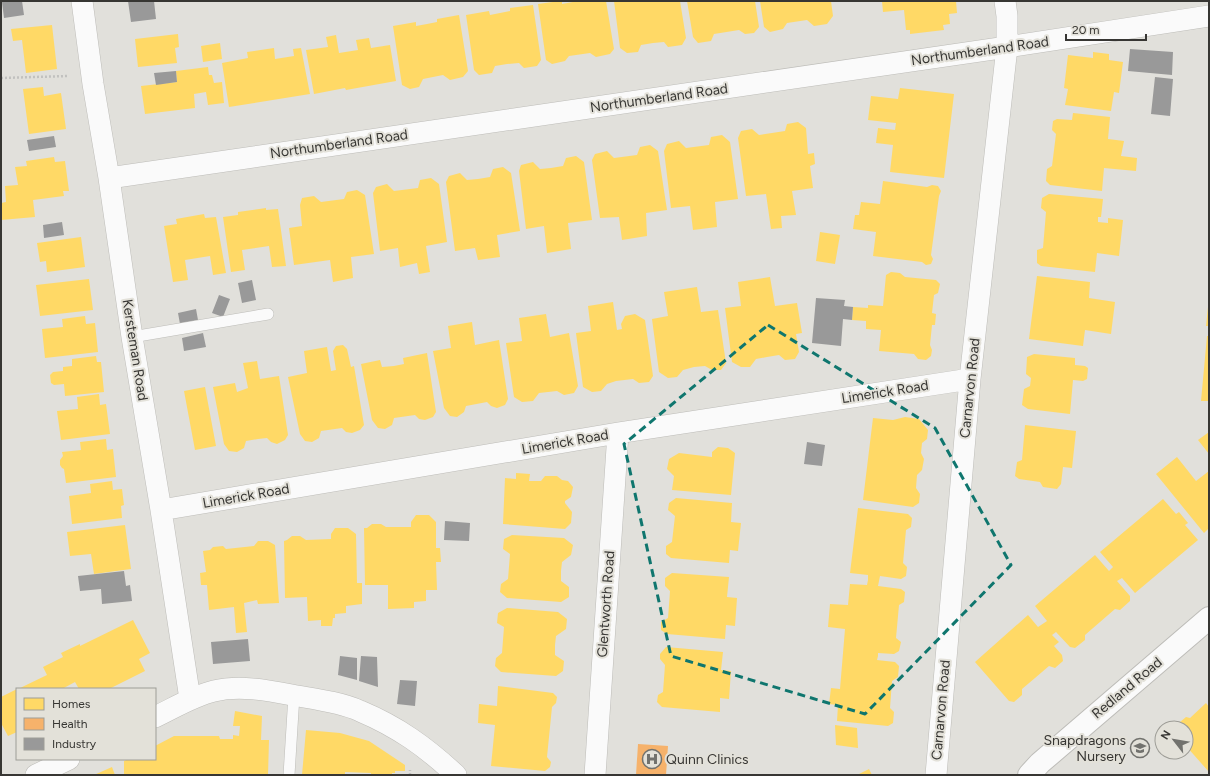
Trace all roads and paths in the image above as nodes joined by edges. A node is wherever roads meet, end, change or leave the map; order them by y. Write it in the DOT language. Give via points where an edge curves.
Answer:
graph roads {
  1 [pos="82,1"];
  2 [pos="1005,1"];
  3 [pos="1209,16"];
  4 [pos="1007,47"];
  5 [pos="75,76"];
  6 [pos="1,78"];
  7 [pos="109,178"];
  8 [pos="268,314"];
  9 [pos="132,337"];
  10 [pos="970,379"];
  11 [pos="618,433"];
  12 [pos="161,510"];
  13 [pos="1209,618"];
  14 [pos="294,695"];
  15 [pos="190,700"];
  16 [pos="156,717"];
  17 [pos="67,760"];
  18 [pos="410,770"];
  19 [pos="36,775"];
  20 [pos="289,775"];
  21 [pos="410,775"];
  22 [pos="456,775"];
  23 [pos="595,775"];
  24 [pos="936,775"];
  25 [pos="1029,775"];
  1 -- 7 [label="street, Kersteman Road"];
  2 -- 4 [label="street, Carnarvon Road"];
  3 -- 4 [label="street, Northumberland Road"];
  4 -- 7 [label="street, Northumberland Road"];
  4 -- 10 [label="street, Carnarvon Road"];
  5 -- 6 [label="path"];
  7 -- 9 [label="street, Kersteman Road"];
  8 -- 9 [label="lane"];
  9 -- 12 [label="street, Kersteman Road"];
  10 -- 11 [label="street, Limerick Road"];
  10 -- 24 [label="street, Carnarvon Road"];
  11 -- 12 [label="street, Limerick Road"];
  11 -- 23 [label="street, Glentworth Road"];
  12 -- 15 [label="street, Kersteman Road"];
  13 -- 25 [label="street, Redland Road"];
  14 -- 15 [label="street" via="236,688"];
  14 -- 20 [label="lane"];
  14 -- 22 [label="street" via="359,710 406,734"];
  15 -- 16 [label="street"];
  17 -- 19 [label="street"];
  18 -- 21 [label="path"];
}
